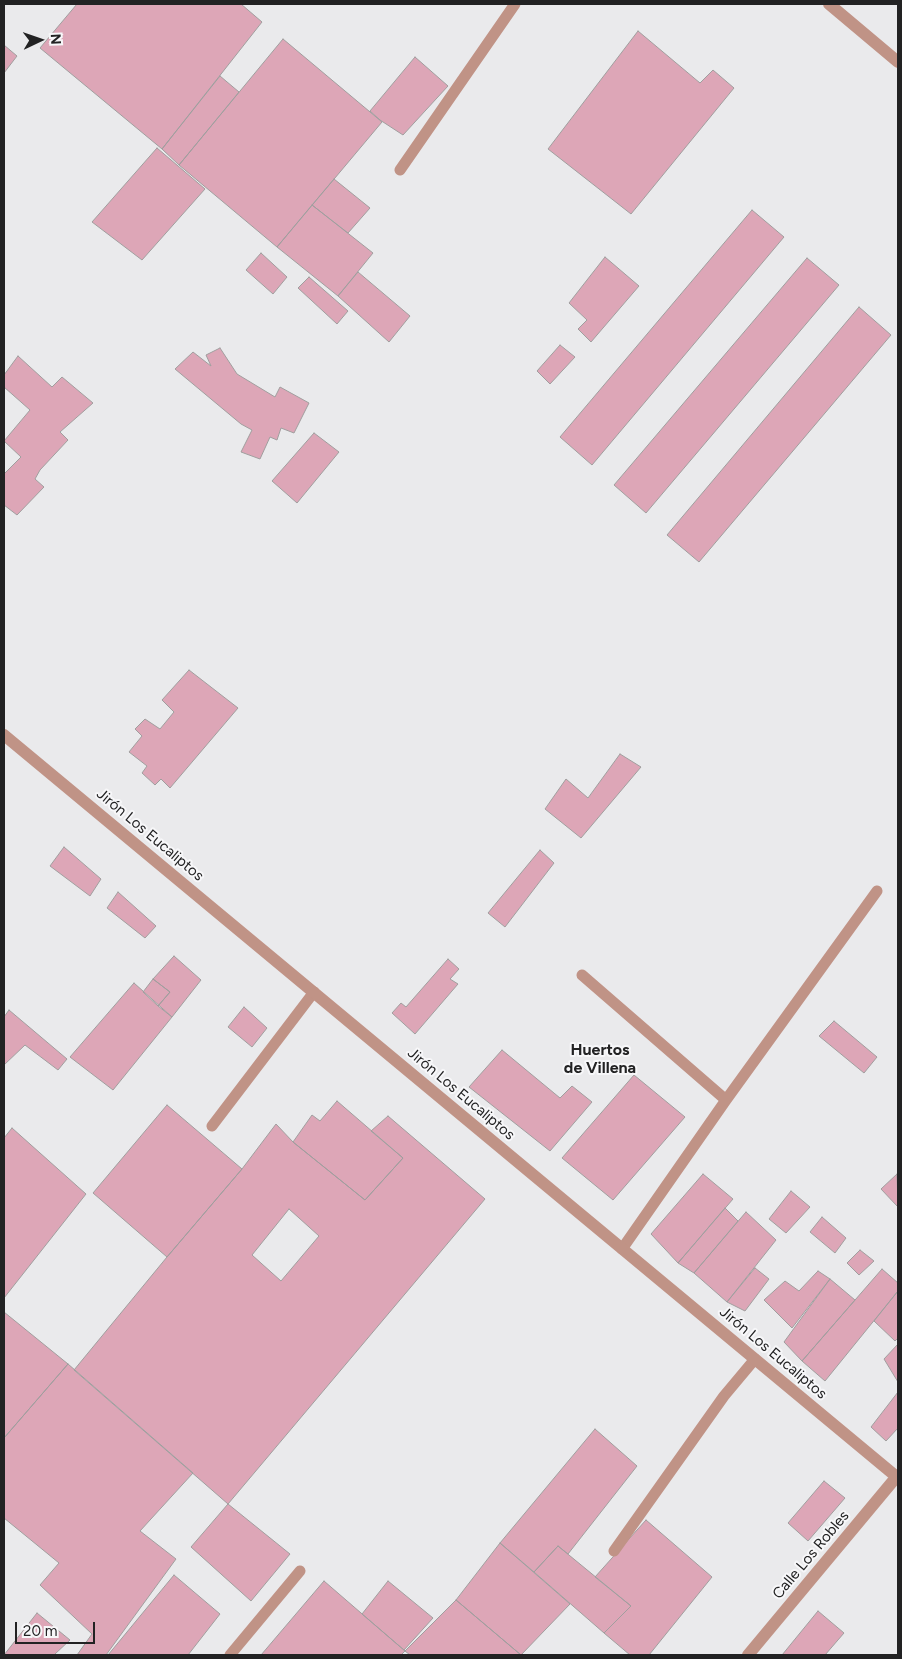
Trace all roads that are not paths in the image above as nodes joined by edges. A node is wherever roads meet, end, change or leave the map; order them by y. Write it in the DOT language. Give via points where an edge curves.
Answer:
graph roads {
  1 [pos="515,4"];
  2 [pos="829,4"];
  3 [pos="898,62"];
  4 [pos="400,170"];
  5 [pos="4,735"];
  6 [pos="877,891"];
  7 [pos="582,975"];
  8 [pos="314,992"];
  9 [pos="726,1100"];
  10 [pos="212,1126"];
  11 [pos="622,1249"];
  12 [pos="755,1359"];
  13 [pos="898,1476"];
  14 [pos="614,1551"];
  15 [pos="300,1570"];
  16 [pos="230,1655"];
  17 [pos="748,1655"];
  1 -- 4 [label="lane"];
  2 -- 3 [label="street"];
  5 -- 8 [label="street, Jirón Los Eucaliptos"];
  6 -- 9 [label="lane"];
  7 -- 9 [label="lane"];
  8 -- 10 [label="lane"];
  8 -- 11 [label="street, Jirón Los Eucaliptos"];
  9 -- 11 [label="lane"];
  11 -- 12 [label="street, Jirón Los Eucaliptos"];
  12 -- 13 [label="street, Jirón Los Eucaliptos"];
  12 -- 14 [label="lane" via="724,1396"];
  13 -- 17 [label="street, Calle Los Robles"];
  15 -- 16 [label="lane"];
}
